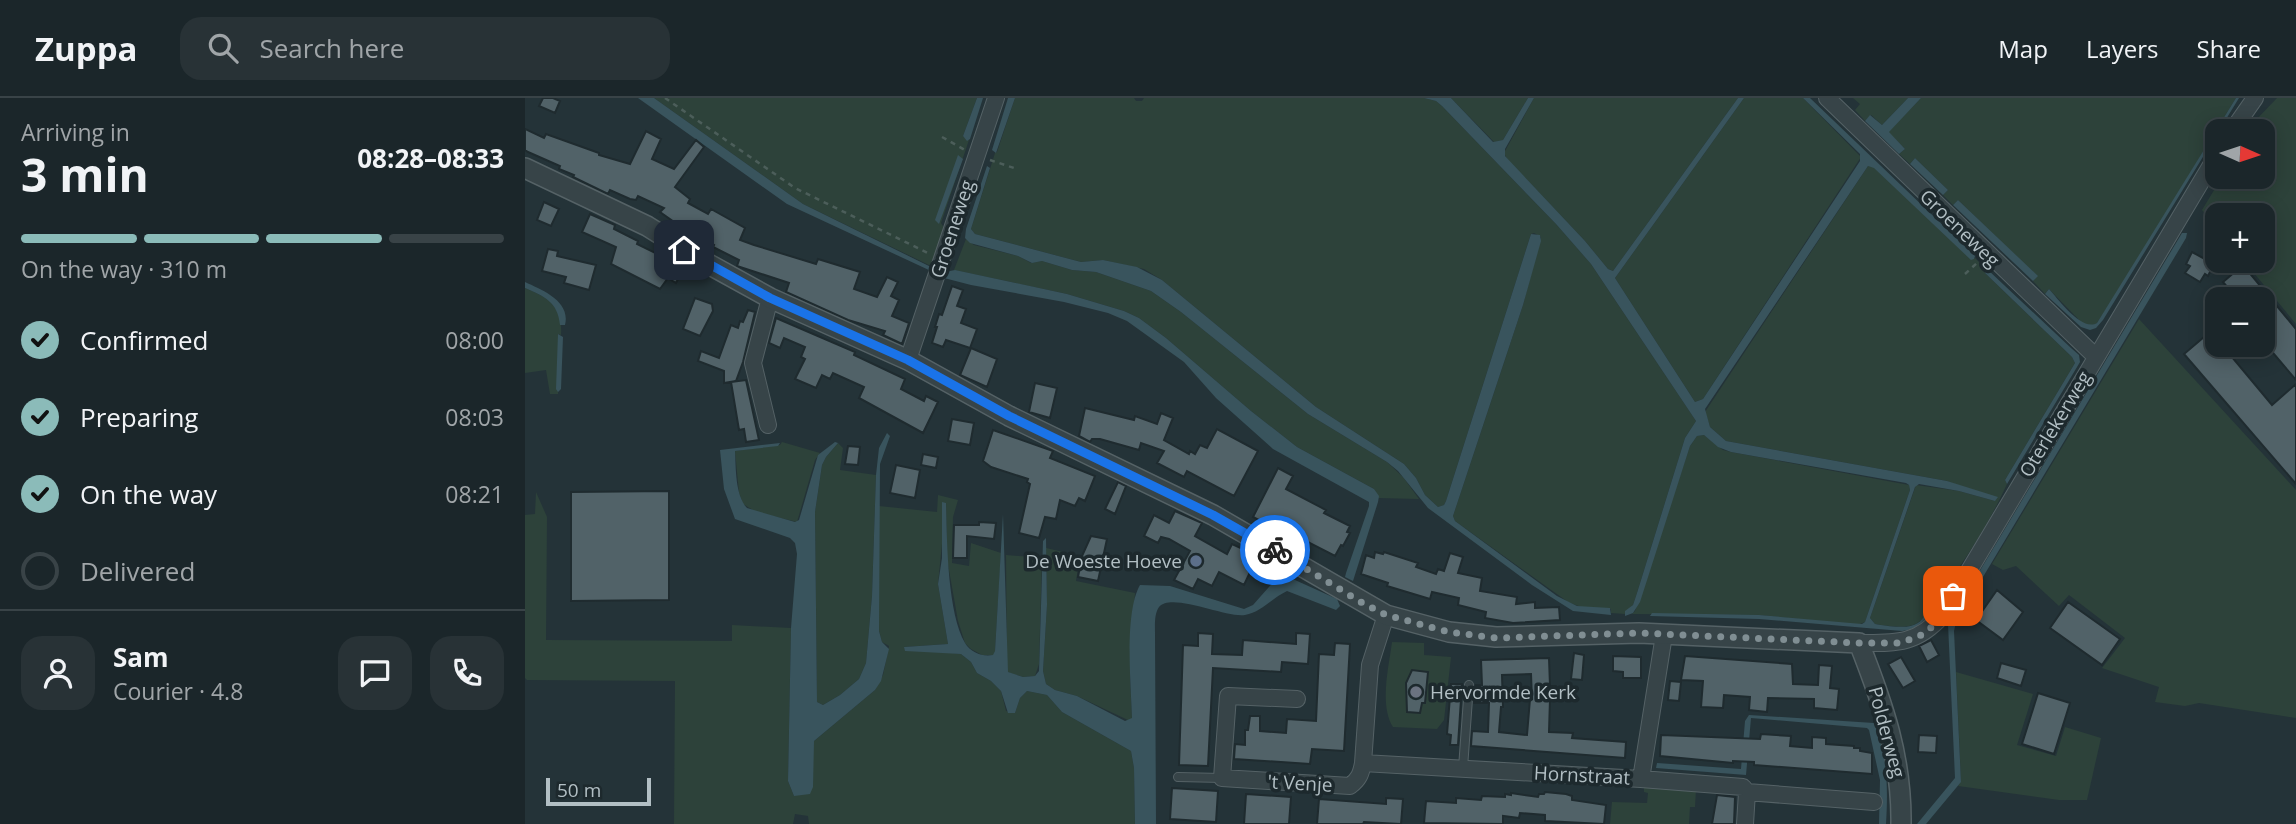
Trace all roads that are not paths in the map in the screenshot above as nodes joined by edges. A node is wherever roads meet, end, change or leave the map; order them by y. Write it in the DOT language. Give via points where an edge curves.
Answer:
graph roads {
  1 [pos="996,98"];
  2 [pos="1827,98"];
  3 [pos="2255,98"];
  4 [pos="2240,119"];
  5 [pos="525,167"];
  6 [pos="2205,175"];
  7 [pos="770,298"];
  8 [pos="2095,356"];
  9 [pos="908,360"];
  10 [pos="768,425"];
  11 [pos="1386,615"];
  12 [pos="1664,635"];
  13 [pos="1859,643"];
  14 [pos="1469,685"];
  15 [pos="1297,699"];
  16 [pos="1363,763"];
  17 [pos="1463,768"];
  18 [pos="1178,777"];
  19 [pos="1222,778"];
  20 [pos="1641,779"];
  21 [pos="1747,792"];
  22 [pos="1874,802"];
  23 [pos="1745,824"];
  24 [pos="1901,824"];
  1 -- 9 [label="street, Groeneweg"];
  2 -- 8 [label="street, Groeneweg"];
  3 -- 4 [label="street"];
  5 -- 7 [label="street" via="647,226"];
  6 -- 8 [label="street, Oterlekerweg"];
  7 -- 9 [label="street"];
  7 -- 10 [label="street" via="753,363"];
  8 -- 13 [label="street, Oterlekerweg" via="1942,616 1911,640"];
  9 -- 11 [label="street" via="1009,416 1260,540"];
  11 -- 12 [label="street" via="1449,632 1496,638"];
  11 -- 16 [label="street" via="1370,665"];
  12 -- 13 [label="street"];
  12 -- 20 [label="street, Hornstraat"];
  13 -- 24 [label="street, Polderweg" via="1890,729 1901,787"];
  14 -- 17 [label="lane"];
  15 -- 19 [label="street" via="1228,696"];
  16 -- 17 [label="street, Hornstraat"];
  16 -- 19 [label="street, 't Venje" via="1361,774 1350,786"];
  17 -- 20 [label="street, Hornstraat"];
  18 -- 19 [label="lane"];
  20 -- 21 [label="street" via="1743,787"];
  21 -- 22 [label="street"];
  21 -- 23 [label="street"];
}
